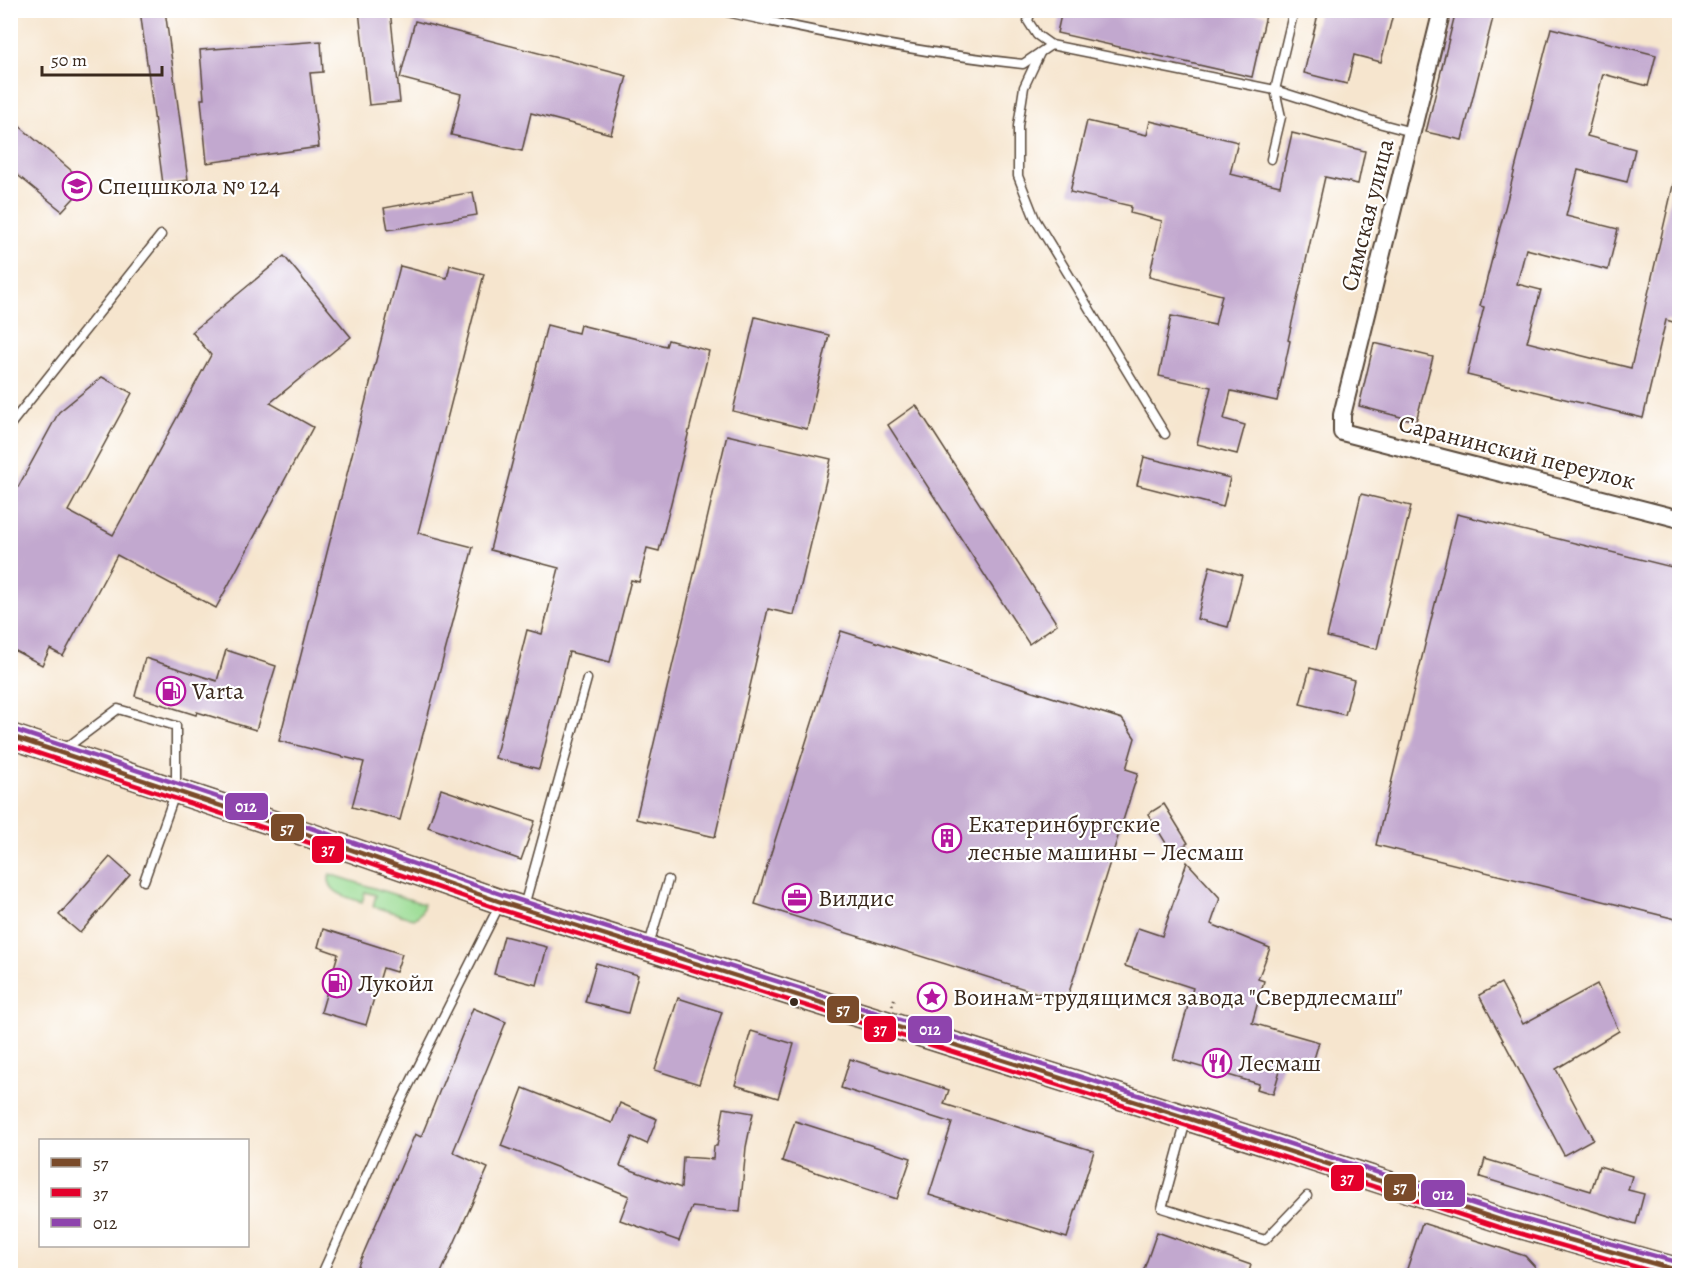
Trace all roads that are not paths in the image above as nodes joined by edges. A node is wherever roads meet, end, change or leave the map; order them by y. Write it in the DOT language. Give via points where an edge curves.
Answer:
graph roads {
  1 [pos="718,10"];
  2 [pos="1031,10"];
  3 [pos="1294,10"];
  4 [pos="1442,10"];
  5 [pos="1051,45"];
  6 [pos="1041,53"];
  7 [pos="1275,90"];
  8 [pos="1412,132"];
  9 [pos="1271,159"];
  10 [pos="161,235"];
  11 [pos="10,425"];
  12 [pos="1342,432"];
  13 [pos="1165,434"];
  14 [pos="1680,519"];
  15 [pos="587,679"];
  16 [pos="10,736"];
  17 [pos="60,753"];
  18 [pos="176,791"];
  19 [pos="668,880"];
  20 [pos="144,881"];
  21 [pos="512,906"];
  22 [pos="648,948"];
  23 [pos="1187,1118"];
  24 [pos="1307,1196"];
  25 [pos="1680,1271"];
  26 [pos="321,1275"];
  1 -- 6 [label="lane" via="820,33 987,60 1023,64"];
  2 -- 5 [label="lane" via="1028,21 1037,35"];
  3 -- 7 [label="lane"];
  4 -- 8 [label="street, Симская улица"];
  5 -- 6 [label="lane"];
  5 -- 7 [label="lane"];
  6 -- 13 [label="lane" via="1024,87 1018,126 1018,176 1035,219"];
  7 -- 8 [label="lane"];
  7 -- 9 [label="lane" via="1281,117"];
  8 -- 12 [label="street, Симская улица" via="1342,415"];
  10 -- 11 [label="lane"];
  12 -- 14 [label="street, Саранинский переулок"];
  15 -- 21 [label="lane"];
  16 -- 17 [label="main road"];
  17 -- 18 [label="main road"];
  17 -- 18 [label="lane" via="118,709 176,726"];
  18 -- 20 [label="lane"];
  18 -- 21 [label="main road"];
  19 -- 22 [label="lane"];
  21 -- 22 [label="main road"];
  21 -- 26 [label="lane" via="391,1121"];
  22 -- 23 [label="main road"];
  23 -- 24 [label="lane" via="1162,1208 1265,1240"];
  23 -- 25 [label="main road" via="1503,1221"];
}
